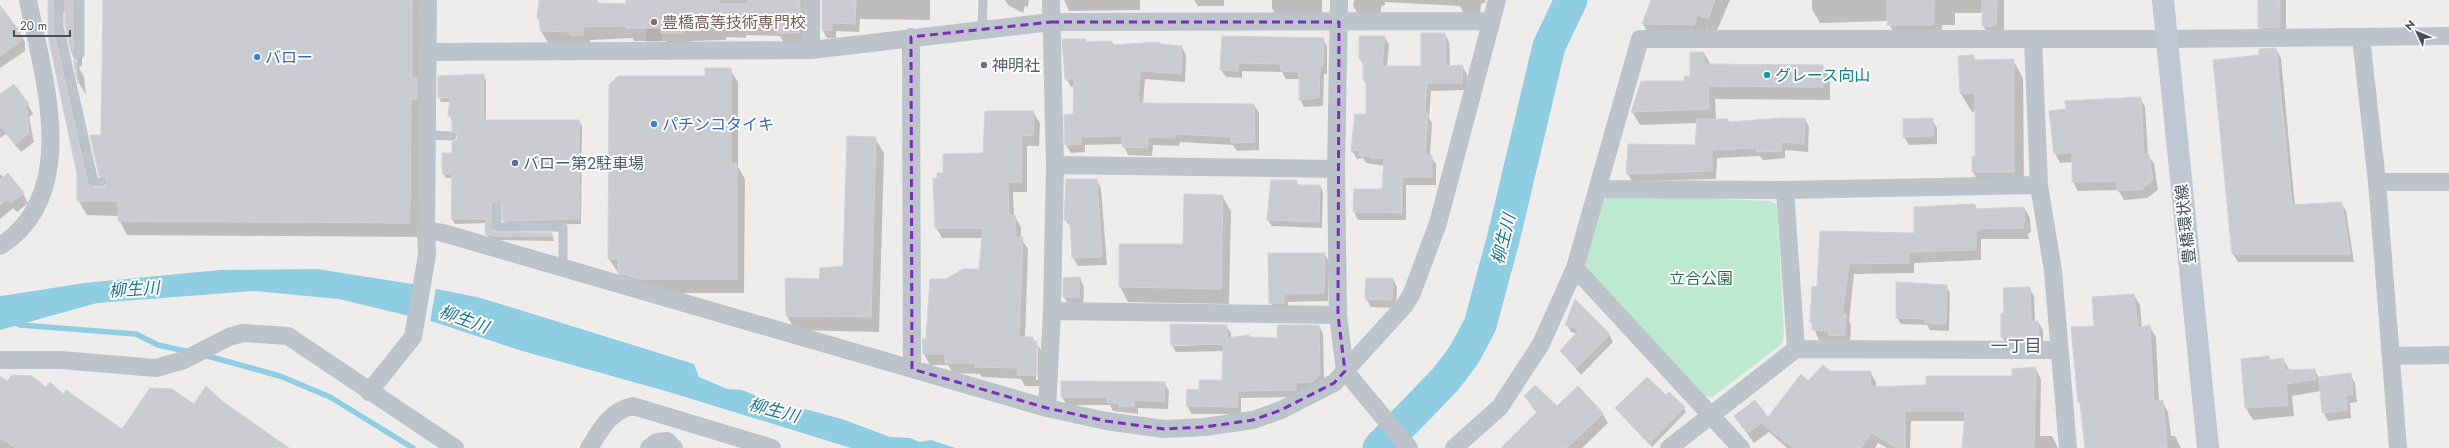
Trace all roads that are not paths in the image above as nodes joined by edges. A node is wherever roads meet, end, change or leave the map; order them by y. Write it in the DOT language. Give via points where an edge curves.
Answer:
graph roads {
  1 [pos="28,0"];
  2 [pos="59,0"];
  3 [pos="80,0"];
  4 [pos="428,0"];
  5 [pos="812,0"];
  6 [pos="983,0"];
  7 [pos="1052,0"];
  8 [pos="1339,0"];
  9 [pos="1497,0"];
  10 [pos="2163,0"];
  11 [pos="1490,21"];
  12 [pos="1051,22"];
  13 [pos="1339,22"];
  14 [pos="982,30"];
  15 [pos="2449,36"];
  16 [pos="2361,37"];
  17 [pos="912,38"];
  18 [pos="2033,39"];
  19 [pos="2166,39"];
  20 [pos="811,50"];
  21 [pos="428,52"];
  22 [pos="77,55"];
  23 [pos="427,136"];
  24 [pos="452,136"];
  25 [pos="1055,165"];
  26 [pos="1336,169"];
  27 [pos="101,182"];
  28 [pos="2377,182"];
  29 [pos="2449,182"];
  30 [pos="2039,185"];
  31 [pos="1599,188"];
  32 [pos="1785,190"];
  33 [pos="497,205"];
  34 [pos="426,230"];
  35 [pos="0,246"];
  36 [pos="563,268"];
  37 [pos="1575,268"];
  38 [pos="1052,311"];
  39 [pos="1338,315"];
  40 [pos="1796,349"];
  41 [pos="2060,350"];
  42 [pos="2449,355"];
  43 [pos="2392,356"];
  44 [pos="0,360"];
  45 [pos="912,369"];
  46 [pos="1345,371"];
  47 [pos="369,392"];
  48 [pos="1047,408"];
  49 [pos="1709,415"];
  50 [pos="455,448"];
  51 [pos="589,448"];
  52 [pos="649,448"];
  53 [pos="674,448"];
  54 [pos="772,448"];
  55 [pos="1409,448"];
  56 [pos="1454,448"];
  57 [pos="1669,448"];
  58 [pos="1741,448"];
  59 [pos="2068,448"];
  60 [pos="2208,448"];
  61 [pos="2398,448"];
  1 -- 35 [label="street" via="47,62 52,130 49,165 40,199 10,240"];
  2 -- 27 [label="lane, bridge" via="59,26 94,182"];
  3 -- 22 [label="lane" via="80,54"];
  4 -- 21 [label="street"];
  5 -- 20 [label="street"];
  6 -- 14 [label="lane"];
  7 -- 12 [label="street"];
  8 -- 13 [label="street"];
  9 -- 11 [label="street"];
  10 -- 19 [label="main road, 豊橋環状線"];
  11 -- 13 [label="street"];
  11 -- 46 [label="street" via="1438,223 1412,293 1405,306"];
  12 -- 13 [label="street"];
  12 -- 14 [label="street"];
  12 -- 25 [label="street"];
  13 -- 26 [label="street"];
  14 -- 17 [label="street"];
  15 -- 16 [label="street"];
  16 -- 19 [label="street"];
  16 -- 28 [label="street"];
  17 -- 20 [label="street"];
  17 -- 45 [label="street"];
  18 -- 19 [label="street"];
  18 -- 30 [label="street"];
  18 -- 31 [label="street" via="1640,39"];
  19 -- 60 [label="main road, 豊橋環状線"];
  20 -- 21 [label="street"];
  21 -- 23 [label="street"];
  23 -- 24 [label="lane"];
  23 -- 34 [label="street"];
  25 -- 26 [label="street"];
  25 -- 38 [label="street"];
  26 -- 39 [label="street"];
  28 -- 29 [label="street"];
  28 -- 43 [label="street"];
  30 -- 32 [label="street"];
  30 -- 41 [label="street" via="2053,271"];
  31 -- 32 [label="street"];
  31 -- 37 [label="street"];
  32 -- 40 [label="street"];
  33 -- 36 [label="lane" via="497,227 552,227 563,223"];
  34 -- 36 [label="street"];
  34 -- 47 [label="street" via="426,260 413,337"];
  36 -- 45 [label="street"];
  37 -- 49 [label="street"];
  37 -- 56 [label="street" via="1541,344 1500,407"];
  38 -- 39 [label="street"];
  38 -- 48 [label="street"];
  39 -- 46 [label="street"];
  40 -- 41 [label="street"];
  40 -- 49 [label="street"];
  41 -- 59 [label="street"];
  42 -- 43 [label="street"];
  43 -- 61 [label="street"];
  44 -- 47 [label="street" via="61,360 156,368 177,363 229,337 243,333 288,336"];
  45 -- 48 [label="street"];
  46 -- 48 [label="street" via="1334,383 1281,410 1253,420 1224,425 1164,429 1106,421"];
  46 -- 55 [label="street"];
  47 -- 50 [label="street"];
  49 -- 57 [label="street"];
  49 -- 58 [label="street"];
  51 -- 54 [label="street" via="604,423 620,409 633,406"];
  52 -- 53 [label="street" via="657,442 667,440"];
}
